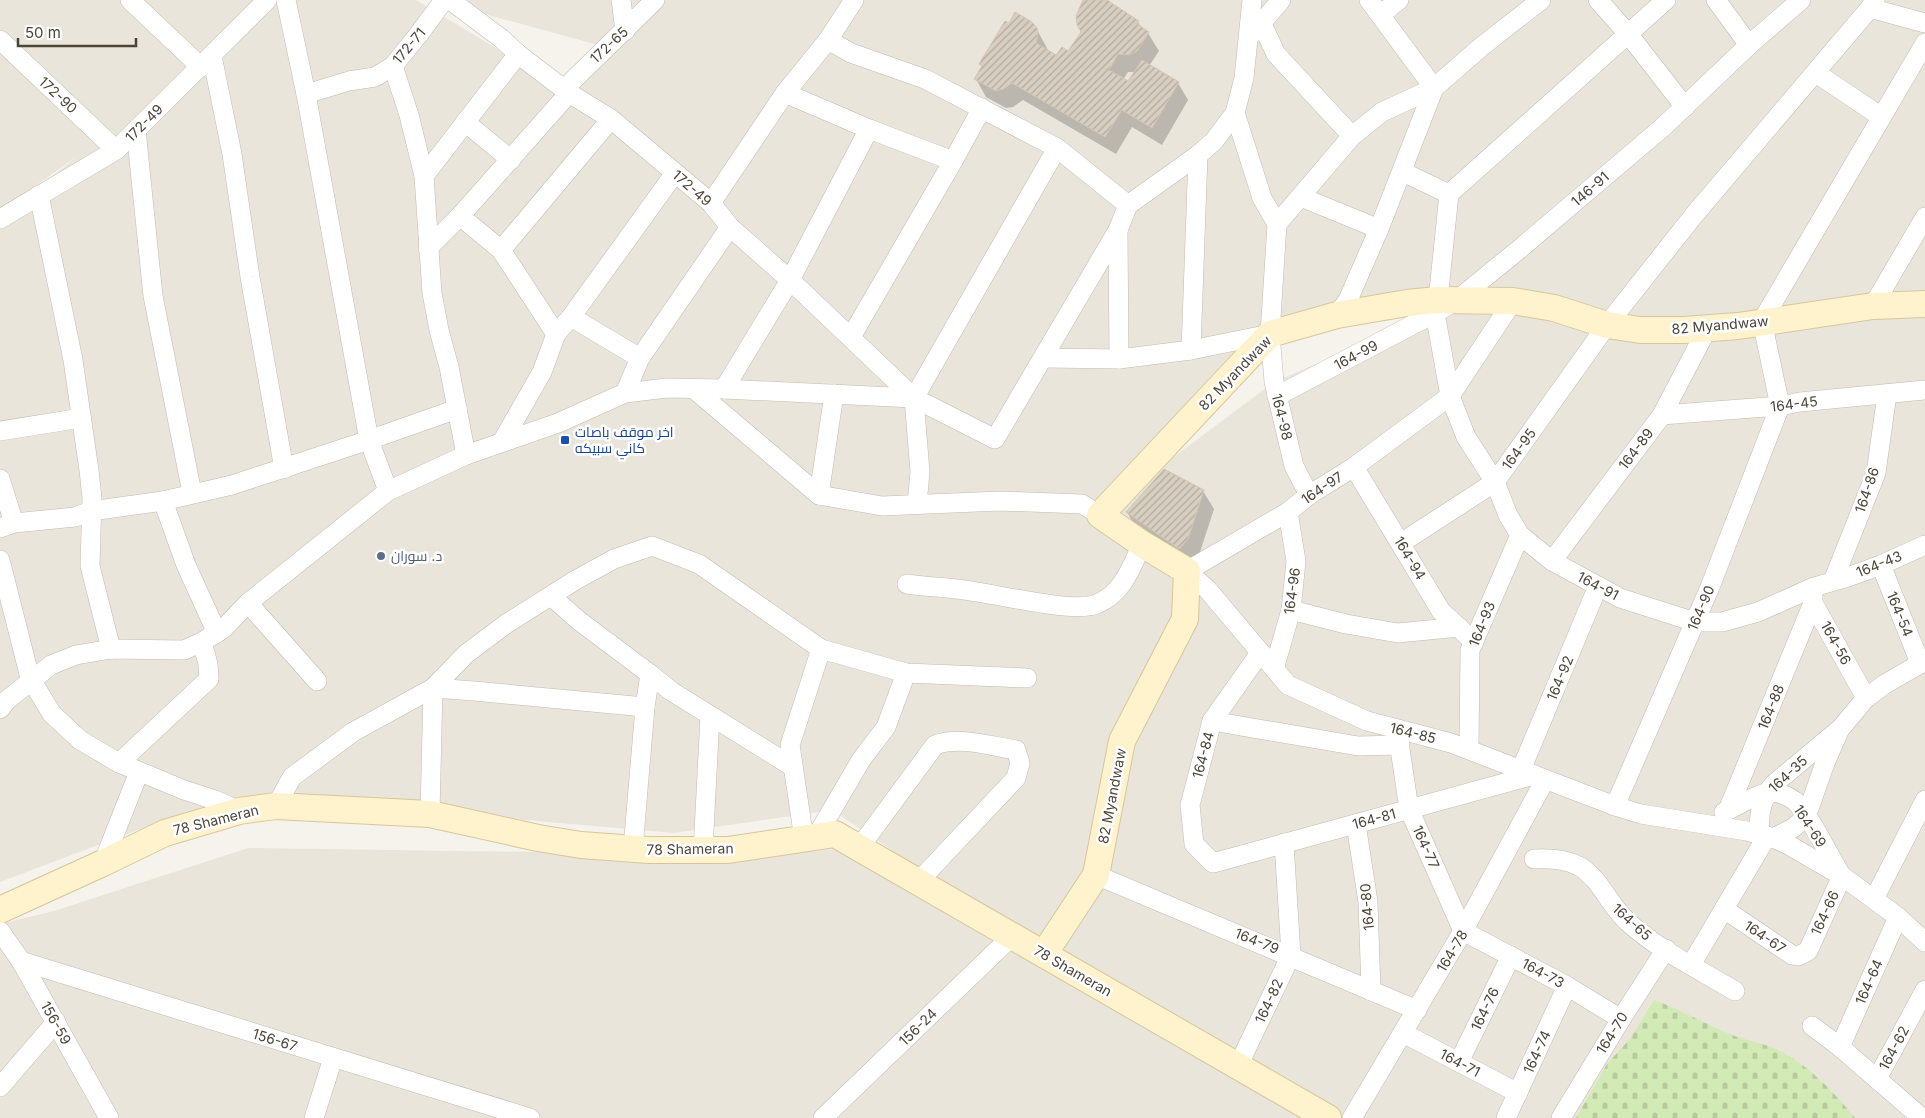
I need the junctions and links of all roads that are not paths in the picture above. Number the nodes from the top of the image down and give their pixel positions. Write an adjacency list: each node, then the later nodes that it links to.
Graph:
1 (130, 0): 28 (street)
2 (267, 0): 28 (street, 172-49)
3 (286, 0): 34 (street)
4 (444, 0): 29 (street, 172-71)
5 (450, 0): 27 (street, 172-49)
6 (621, 0): 21 (street)
7 (655, 0): 21 (street, 172-65)
8 (854, 0): 24 (street)
9 (1252, 0): 20 (street)
10 (1281, 0): 20 (street)
11 (1399, 0): 18 (street)
12 (1540, 0): 31 (street)
13 (1598, 0): 22 (street)
14 (1666, 0): 22 (street)
15 (1716, 0): 26 (street)
16 (1801, 0): 26 (street, 146-91)
17 (1873, 4): 19 (street); 30 (street, 164-95)
18 (1374, 7): 31 (street)
19 (1925, 24)
20 (1256, 30): 37 (street); 43 (street)
21 (625, 31): 32 (street, 172-65)
22 (1629, 35): 35 (street); 52 (street)
23 (0, 40): 45 (street, 172-90)
24 (828, 40): 33 (street); 36 (street)
25 (1925, 43): 38 (street)
26 (1749, 45): 35 (street, 146-91)
27 (518, 54): 32 (street, 172-49); 40 (street)
28 (206, 61): 42 (street, 172-49); 101 (street)
29 (393, 66): 34 (street, 172-71); 51 (street)
30 (1816, 73): 38 (street); 74 (street, 164-95)
31 (1434, 88): 43 (street); 49 (street)
32 (566, 91): 39 (street, 172-49); 47 (street, 172-65)
33 (785, 93): 41 (street); 55 (street)
34 (306, 94): 97 (street)
35 (1685, 107): 68 (street, 146-91)
36 (982, 108): 44 (street); 48 (street)
37 (1235, 113): 46 (street); 60 (street)
38 (1880, 116): 73 (street)
39 (611, 119): 50 (street, 172-49); 65 (street)
40 (465, 122): 47 (street); 51 (street)
41 (869, 129): 48 (street); 66 (street)
42 (136, 130): 45 (street, 172-49); 105 (street)
43 (1352, 136): 54 (street)
44 (1057, 148): 56 (street); 91 (street)
45 (116, 150): 53 (street, 172-49)
46 (1198, 155): 56 (street); 79 (street)
47 (511, 160): 57 (street, 172-65)
48 (953, 161): 78 (street)
49 (1402, 172): 52 (street); 62 (street)
50 (675, 173): 55 (street, 172-49); 72 (street)
51 (424, 176): 64 (street)
52 (1449, 194): 68 (street)
53 (38, 195): 59 (street, 172-49); 95 (street)
54 (1301, 197): 60 (street); 62 (street)
55 (711, 203): 61 (street, 172-49)
56 (1128, 205): 63 (street)
57 (460, 216): 64 (street, 172-65); 65 (street)
58 (1925, 217): 70 (street)
59 (0, 219)
60 (1278, 224): 77 (street, 164-98)
61 (730, 227): 66 (street, 172-49); 80 (street)
62 (1379, 229): 71 (street)
63 (1118, 230): 81 (street); 82 (street)
64 (428, 248): 93 (street)
65 (501, 250): 76 (street)
66 (790, 280): 78 (street, 172-49); 84 (street)
67 (1513, 301): 68 (street, 82 Myandwaw); 74 (street, 82 Myandwaw); 90 (street, 164-97)
68 (1443, 304): 71 (street, 82 Myandwaw); 89 (street, 164-99); 90 (street)
69 (1925, 304): 70 (street, 82 Myandwaw)
70 (1874, 306): 73 (street, 82 Myandwaw)
71 (1337, 315): 77 (street, 82 Myandwaw)
72 (571, 318): 76 (street); 80 (street)
73 (1762, 321): 75 (street, 82 Myandwaw); 92 (street)
74 (1607, 325): 75 (street, 82 Myandwaw); 103 (street, 164-95)
75 (1707, 329): 94 (street, 164-89)
76 (556, 334): 98 (street)
77 (1270, 334): 79 (street); 89 (street, 164-98); 112 (street, 82 Myandwaw)
78 (851, 337): 91 (street, 172-49)
79 (1191, 350): 82 (street)
80 (640, 358): 86 (street)
81 (1044, 358): 82 (street); 91 (street)
82 (1119, 359)
83 (694, 389): 84 (street); 86 (street); 106 (street)
84 (724, 389): 87 (street)
85 (1925, 390): 88 (street, 164-45)
86 (625, 393): 98 (street)
87 (834, 394): 91 (street); 106 (street)
88 (1887, 394): 92 (street, 164-45); 122 (street, 164-86)
89 (1277, 396): 107 (street, 164-98)
90 (1450, 396): 100 (street, 164-97); 103 (street, 164-91)
91 (914, 398): 109 (street)
92 (1780, 406): 94 (street, 164-45); 129 (street, 164-90)
93 (457, 409): 97 (street); 99 (street)
94 (1662, 415): 119 (street, 164-89)
95 (81, 418): 96 (street); 110 (street)
96 (0, 431)
97 (369, 440): 101 (street); 104 (street)
98 (502, 442): 99 (street)
99 (466, 455): 104 (street)
100 (1354, 467): 107 (street, 164-97); 115 (street, 164-94)
101 (284, 469): 105 (street)
102 (0, 479): 113 (street)
103 (1495, 482): 114 (street, 164-91); 115 (street, 164-95)
104 (388, 491): 127 (street)
105 (192, 493): 108 (street)
106 (819, 494): 109 (street)
107 (1309, 495): 111 (street, 164-97)
108 (163, 501): 110 (street); 131 (street)
109 (917, 504): 112 (street)
110 (91, 511): 113 (street); 133 (street)
111 (1288, 512): 121 (street, 164-97); 128 (street, 164-96)
112 (1100, 514): 116 (street)
113 (7, 526)
114 (1520, 534): 119 (street, 164-91); 132 (street, 164-93)
115 (1401, 543): 130 (street, 164-94)
116 (1142, 544): 121 (street); 123 (street)
117 (1925, 545): 120 (street, 164-43)
118 (0, 560): 141 (street)
119 (1552, 561): 124 (street, 164-91)
120 (1881, 565): 122 (street, 164-43); 136 (street, 164-54)
121 (1187, 571): 135 (street, 164-85); 176 (street, 82 Myandwaw)
122 (1833, 581): 125 (street, 164-91)
123 (906, 584)
124 (1598, 586): 129 (street, 164-91); 155 (street, 164-92)
125 (1813, 595): 129 (street, 164-91); 144 (street, 164-56); 161 (street, 164-88)
126 (551, 596): 134 (street); 139 (street); 143 (street)
127 (248, 603): 131 (street); 142 (street)
128 (1291, 610): 130 (street, 164-93); 137 (street, 164-96)
129 (1695, 622): 159 (street, 164-90)
130 (1459, 627): 132 (street, 164-94)
131 (210, 638): 133 (street); 152 (street)
132 (1474, 642): 151 (street, 164-93)
133 (111, 649): 141 (street)
134 (820, 649): 138 (street); 153 (street)
135 (1260, 652): 137 (street, 164-85); 148 (street, 164-84)
136 (1923, 662): 144 (street, 164-35)
137 (1274, 669): 150 (street, 164-85)
138 (906, 673): 140 (street); 168 (street)
139 (650, 674): 146 (street); 147 (street)
140 (1026, 678)
141 (32, 681): 145 (street); 152 (street)
142 (317, 681)
143 (433, 688): 146 (street); 158 (street); 163 (street)
144 (1866, 698): 149 (street, 164-35)
145 (2, 701)
146 (645, 707): 171 (street)
147 (710, 716): 153 (street); 172 (street)
148 (1212, 721): 150 (street); 175 (street, 164-84)
149 (1841, 728): 156 (street, 164-35); 164 (street, 164-35)
150 (1398, 737): 151 (street, 164-85); 160 (street, 164-77)
151 (1468, 749): 155 (street, 164-85)
152 (119, 763): 154 (street)
153 (793, 767): 168 (street)
154 (139, 772): 162 (street); 174 (street)
155 (1534, 775): 159 (street, 164-85); 160 (street, 164-81); 184 (street, 164-78)
156 (1766, 793): 161 (street, 164-85); 164 (street, 164-69); 167 (street, 164-35)
157 (1925, 800): 179 (street)
158 (276, 806): 162 (street, 78 Shameran); 163 (street, 78 Shameran)
159 (1615, 806): 165 (street, 164-85)
160 (1409, 809): 166 (street, 164-81); 184 (street, 164-77)
161 (1728, 810): 165 (street, 164-85)
162 (239, 811): 174 (street, 78 Shameran)
163 (430, 814): 171 (street, 78 Shameran)
164 (1806, 817): 167 (street); 177 (street, 164-69)
165 (1685, 821): 167 (street, 164-85)
166 (1356, 824): 169 (street, 164-81); 195 (street, 164-80)
167 (1767, 836): 177 (street, 164-69); 180 (street)
168 (810, 838): 170 (street, 78 Shameran); 172 (street, 78 Shameran)
169 (1284, 843): 175 (street, 164-81); 190 (street, 164-82)
170 (859, 848): 178 (street, 78 Shameran); 178 (street)
171 (633, 849): 172 (street, 78 Shameran)
172 (703, 850)
173 (1534, 859): 187 (street, 164-65)
174 (103, 863): 181 (street, 78 Shameran)
175 (1213, 863)
176 (1096, 875): 189 (street, 82 Myandwaw); 190 (street, 164-79)
177 (1842, 876): 179 (street, 164-69); 188 (street, 164-66)
178 (918, 882): 185 (street, 78 Shameran)
179 (1874, 899): 182 (street, 164-69)
180 (1724, 909): 188 (street, 164-67); 193 (street)
181 (0, 910)
182 (1898, 917): 186 (street, 164-69); 203 (street, 164-64)
183 (0, 931): 192 (street, 156-59)
184 (1464, 931): 191 (street, 164-73); 198 (street, 164-78)
185 (1012, 936): 189 (street, 78 Shameran); 213 (street, 156-24)
186 (1925, 942)
187 (1666, 949): 193 (street, 164-65); 199 (street, 164-70)
188 (1808, 951)
189 (1044, 954): 206 (street, 78 Shameran)
190 (1291, 955): 195 (street, 164-79); 206 (street, 164-82)
191 (1511, 956): 194 (street, 164-73); 205 (street, 164-76)
192 (21, 961): 200 (street, 156-59); 204 (street, 156-67)
193 (1691, 964): 197 (street, 164-65)
194 (1567, 986): 199 (street, 164-73); 209 (street, 164-74)
195 (1371, 990): 198 (street, 164-79)
196 (1925, 990): 207 (street, 164-62)
197 (1735, 991)
198 (1417, 1010): 202 (street, 164-78)
199 (1621, 1019): 217 (street, 164-70)
200 (56, 1022): 208 (street); 210 (street, 156-59)
201 (1812, 1026): 203 (street)
202 (1403, 1033): 205 (street, 164-71); 215 (street, 164-78)
203 (1840, 1047): 207 (street)
204 (334, 1058): 211 (street); 212 (street, 156-67)
205 (1459, 1062): 209 (street, 164-71)
206 (1238, 1066): 214 (street, 78 Shameran)
207 (1877, 1079): 218 (street)
208 (0, 1087)
209 (1518, 1093): 216 (street, 164-74)
210 (111, 1117)
211 (314, 1118)
212 (530, 1118)
213 (823, 1118)
214 (1328, 1118)
215 (1352, 1118)
216 (1506, 1118)
217 (1561, 1118)
218 (1922, 1118)

